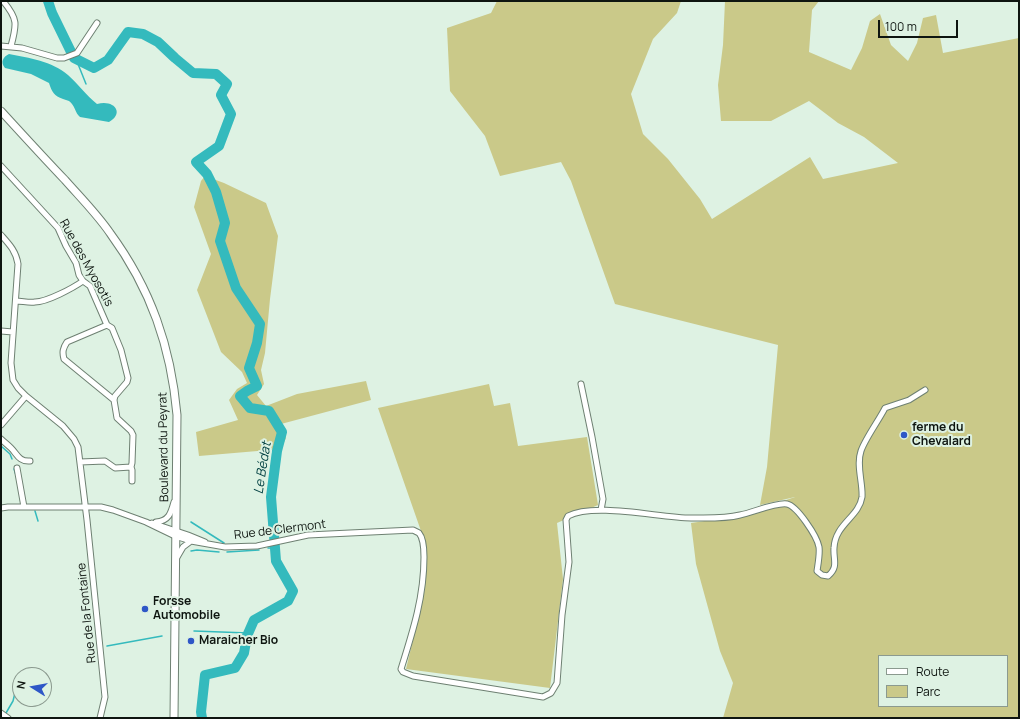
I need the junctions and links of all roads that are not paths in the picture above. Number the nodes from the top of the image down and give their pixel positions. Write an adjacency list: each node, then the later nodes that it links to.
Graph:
1 (3, 1): 4 (street)
2 (97, 23): 4 (street)
3 (1, 46): 4 (street)
4 (11, 46)
5 (1, 111): 24 (main road, Boulevard du Peyrat)
6 (1, 166): 8 (street, Rue des Myosotis)
7 (1, 235): 9 (street, Rue de la Fontaine)
8 (83, 281): 9 (street); 10 (street, Rue des Myosotis)
9 (16, 301): 12 (street, Rue de la Fontaine)
10 (107, 325): 16 (street, Rue des Myosotis); 16 (street)
11 (1, 331): 12 (street)
12 (14, 332): 15 (street, Rue de la Fontaine)
13 (581, 384): 28 (street)
14 (925, 390): 28 (street)
15 (26, 396): 17 (street); 20 (street, Rue de la Fontaine)
16 (114, 400): 21 (street)
17 (1, 425)
18 (1, 439): 19 (street)
19 (30, 461)
20 (80, 462): 21 (street); 26 (street, Rue de la Fontaine)
21 (131, 467): 23 (street)
22 (17, 468): 25 (street)
23 (132, 481)
24 (176, 496): 30 (street); 31 (main road, Boulevard du Peyrat)
25 (24, 507): 26 (street); 27 (street)
26 (85, 507): 29 (street); 37 (street, Rue de la Fontaine)
27 (1, 508)
28 (601, 510): 33 (street, Rue de Clermont)
29 (146, 522): 30 (street); 31 (street)
30 (153, 523): 31 (street)
31 (175, 533): 32 (street, Rue de Clermont); 33 (street); 34 (main road, Boulevard du Peyrat)
32 (191, 541): 33 (street, Rue de Clermont); 34 (street)
33 (213, 545)
34 (176, 560): 38 (main road, Boulevard du Peyrat)
35 (1, 713): 36 (street)
36 (8, 718)
37 (100, 718)
38 (174, 718)

